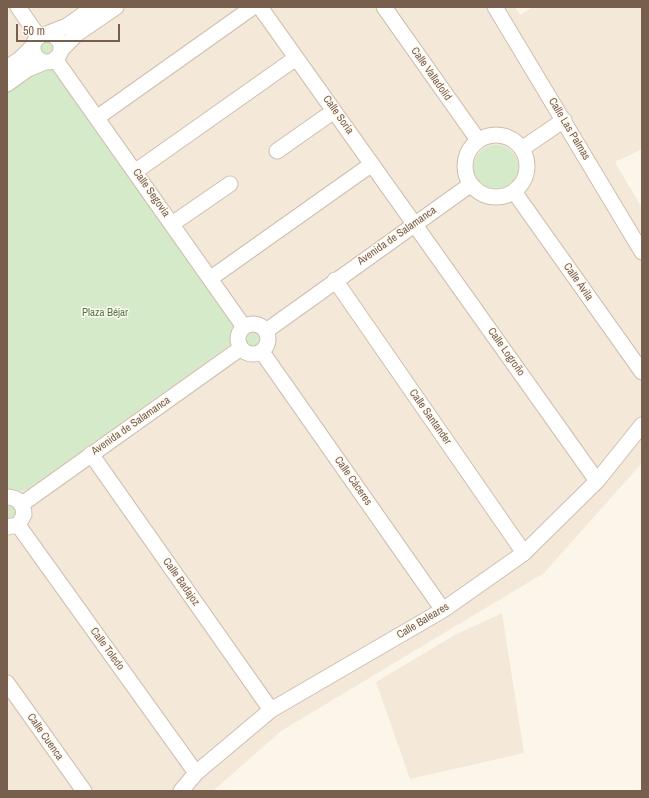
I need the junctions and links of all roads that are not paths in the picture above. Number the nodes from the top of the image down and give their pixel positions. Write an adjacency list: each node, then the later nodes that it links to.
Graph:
1 (18, 7): 8 (street)
2 (94, 7): 8 (street)
3 (116, 7): 9 (street)
4 (253, 7): 14 (street)
5 (260, 7): 10 (street, Calle Soria)
6 (384, 7): 16 (street, Calle Valladolid)
7 (496, 7): 15 (street, Calle Las Palmas)
8 (40, 38): 9 (street); 9 (street); 11 (street)
9 (54, 57): 12 (street); 14 (street, Calle Segovia)
10 (296, 58): 13 (street, Calle Soria); 20 (street)
11 (7, 68)
12 (7, 84)
13 (334, 111): 18 (street); 19 (street, Calle Soria)
14 (98, 117): 20 (street, Calle Segovia)
15 (564, 120): 17 (street); 26 (street, Calle Las Palmas)
16 (478, 140): 17 (street); 22 (street)
17 (523, 148): 23 (street)
18 (277, 151)
19 (372, 164): 25 (street, Calle Soria); 27 (street)
20 (136, 171): 24 (street, Calle Segovia)
21 (230, 184): 24 (street)
22 (470, 185): 23 (street); 25 (street, Avenida de Salamanca)
23 (515, 192): 33 (street, Calle Ávila)
24 (172, 224): 27 (street, Calle Segovia)
25 (415, 224): 28 (street, Avenida de Salamanca); 36 (street, Calle Logroño)
26 (642, 252)
27 (210, 278): 29 (street, Calle Segovia)
28 (335, 280): 30 (street, Avenida de Salamanca); 40 (street, Calle Santander)
29 (244, 327): 30 (street); 31 (street)
30 (266, 330): 32 (street)
31 (240, 348): 32 (street); 35 (street, Avenida de Salamanca)
32 (262, 352): 41 (street, Calle Cáceres)
33 (642, 372)
34 (642, 425): 36 (street, Calle Baleares)
35 (91, 454): 38 (street, Avenida de Salamanca); 43 (street, Calle Badajoz)
36 (597, 481): 40 (street, Calle Baleares)
37 (7, 497): 38 (street)
38 (22, 504): 39 (street)
39 (12, 526): 44 (street, Calle Toledo)
40 (524, 553): 41 (street, Calle Baleares)
41 (444, 610): 43 (street, Calle Baleares)
42 (7, 683): 45 (street, Calle Cuenca)
43 (271, 710): 44 (street, Calle Baleares)
44 (196, 773): 46 (street, Calle Baleares)
45 (84, 791)
46 (181, 791)

